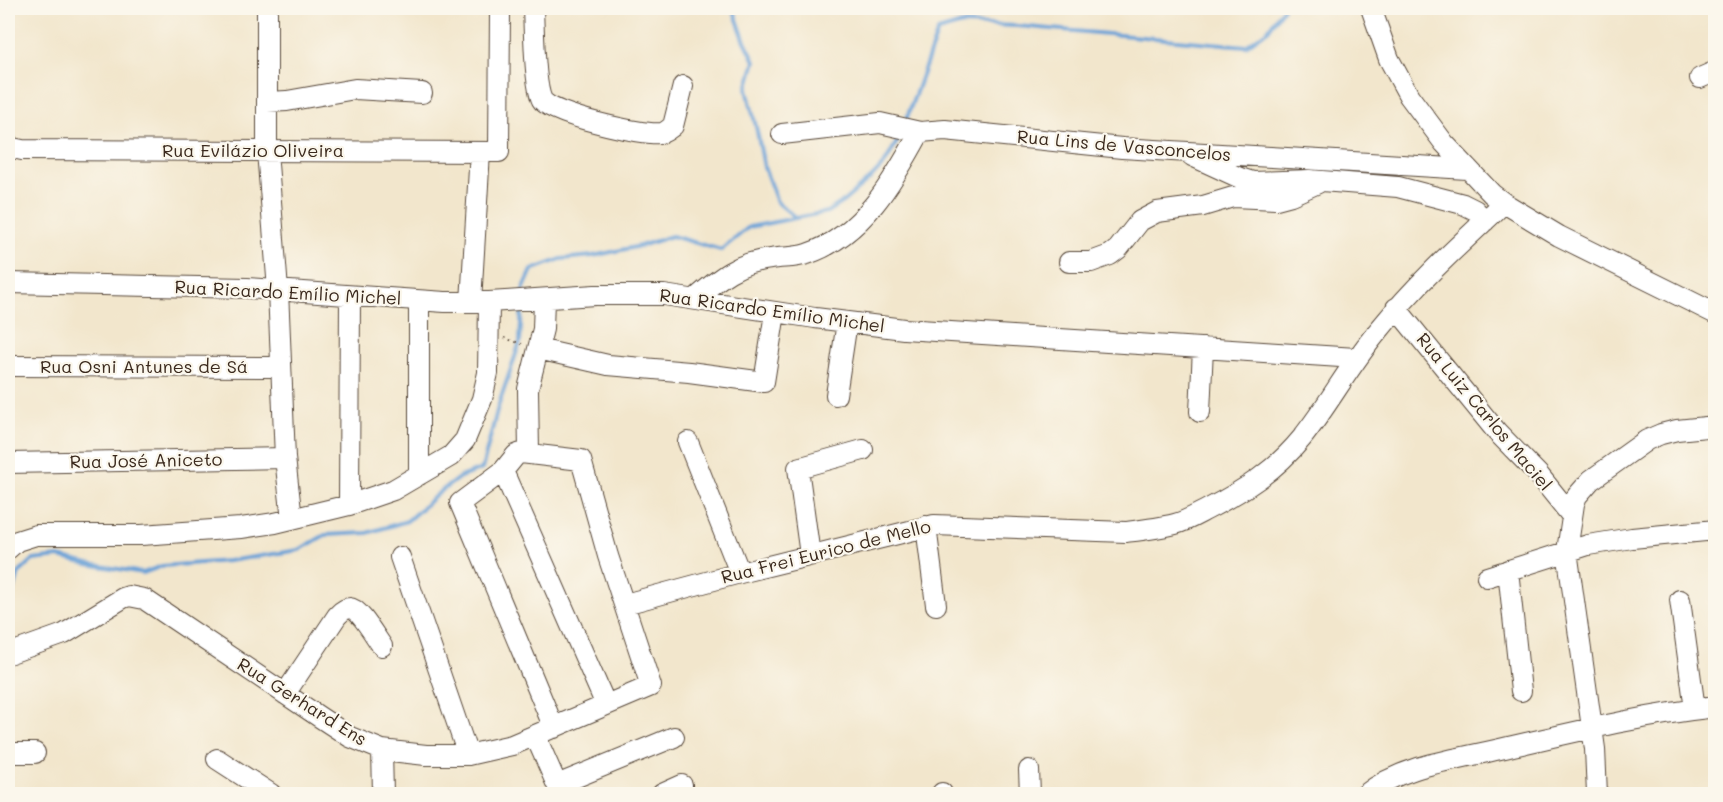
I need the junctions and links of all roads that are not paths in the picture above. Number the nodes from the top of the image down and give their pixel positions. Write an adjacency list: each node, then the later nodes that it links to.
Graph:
1 (267, 8): 7 (street)
2 (500, 8): 13 (street)
3 (533, 8): 5 (street)
4 (1371, 8): 14 (street)
5 (683, 86)
6 (422, 93): 7 (street)
7 (267, 102): 11 (street)
8 (920, 132): 9 (street, Rua Lins de Vasconcelos); 12 (street, Rua Lins de Vasconcelos); 22 (street)
9 (782, 134)
10 (8, 147): 11 (street, Rua Evilázio Oliveira)
11 (267, 151): 13 (street, Rua Evilázio Oliveira); 20 (street)
12 (1182, 151): 14 (street, Rua Lins de Vasconcelos); 15 (street)
13 (490, 152): 25 (street)
14 (1467, 170): 16 (street)
15 (1321, 182): 17 (street); 18 (street)
16 (1504, 203): 17 (street, Rua Frei Eurico de Mello); 28 (street)
17 (1485, 221): 26 (street, Rua Frei Eurico de Mello)
18 (1069, 262)
19 (8, 283): 20 (street, Rua Ricardo Emílio Michel)
20 (278, 290): 21 (street, Rua Ricardo Emílio Michel); 34 (street)
21 (350, 296): 24 (street, Rua Ricardo Emílio Michel); 45 (street)
22 (695, 299): 23 (street, Rua Ricardo Emílio Michel); 27 (street, Rua Ricardo Emílio Michel)
23 (530, 300): 25 (street, Rua Ricardo Emílio Michel); 31 (street)
24 (419, 301): 25 (street, Rua Ricardo Emílio Michel); 44 (street)
25 (480, 302): 44 (street)
26 (1396, 308): 32 (street, Rua Frei Eurico de Mello); 46 (street, Rua Luiz Carlos Maciel)
27 (775, 313): 29 (street, Rua Ricardo Emílio Michel); 31 (street)
28 (1716, 314)
29 (848, 322): 30 (street, Rua Ricardo Emílio Michel); 35 (street)
30 (1203, 348): 32 (street, Rua Ricardo Emílio Michel); 36 (street)
31 (538, 349): 40 (street)
32 (1356, 358): 48 (street, Rua Frei Eurico de Mello)
33 (8, 366): 34 (street, Rua Osni Antunes de Sá)
34 (281, 368): 41 (street)
35 (836, 395)
36 (1200, 412)
37 (1716, 426): 46 (street)
38 (688, 442): 55 (street)
39 (863, 450): 52 (street)
40 (529, 453): 43 (street); 58 (street)
41 (285, 458): 42 (street, Rua José Aniceto); 47 (street)
42 (8, 464)
43 (503, 471): 64 (street); 67 (street)
44 (419, 475): 45 (street)
45 (349, 505): 47 (street)
46 (1571, 515): 51 (street)
47 (292, 519): 50 (street)
48 (926, 526): 52 (street, Rua Frei Eurico de Mello); 59 (street)
49 (1716, 530): 51 (street)
50 (8, 549)
51 (1567, 551): 54 (street); 68 (street)
52 (810, 555): 55 (street, Rua Frei Eurico de Mello)
53 (400, 557): 74 (street)
54 (1508, 570): 56 (street); 62 (street)
55 (740, 573): 58 (street, Rua Frei Eurico de Mello)
56 (1487, 577)
57 (1680, 600): 66 (street)
58 (625, 604): 64 (street, Rua Gerhard Ens)
59 (936, 605)
60 (382, 646): 63 (street)
61 (8, 654): 63 (street, Rua Gerhard Ens)
62 (1521, 691)
63 (285, 694): 71 (street, Rua Gerhard Ens)
64 (606, 705): 67 (street, Rua Gerhard Ens)
65 (1716, 707): 66 (street)
66 (1695, 709): 68 (street)
67 (554, 728): 69 (street, Rua Gerhard Ens)
68 (1593, 728): 83 (street); 84 (street)
69 (536, 735): 74 (street, Rua Gerhard Ens); 78 (street)
70 (674, 736): 78 (street)
71 (382, 750): 74 (street, Rua Gerhard Ens); 80 (street)
72 (8, 753): 73 (street)
73 (35, 753)
74 (468, 755)
75 (217, 759): 79 (street)
76 (1029, 770): 82 (street)
77 (682, 785): 81 (street)
78 (560, 790)
79 (272, 795)
80 (383, 795)
81 (662, 795)
82 (1030, 795)
83 (1366, 795)
84 (1597, 795)

